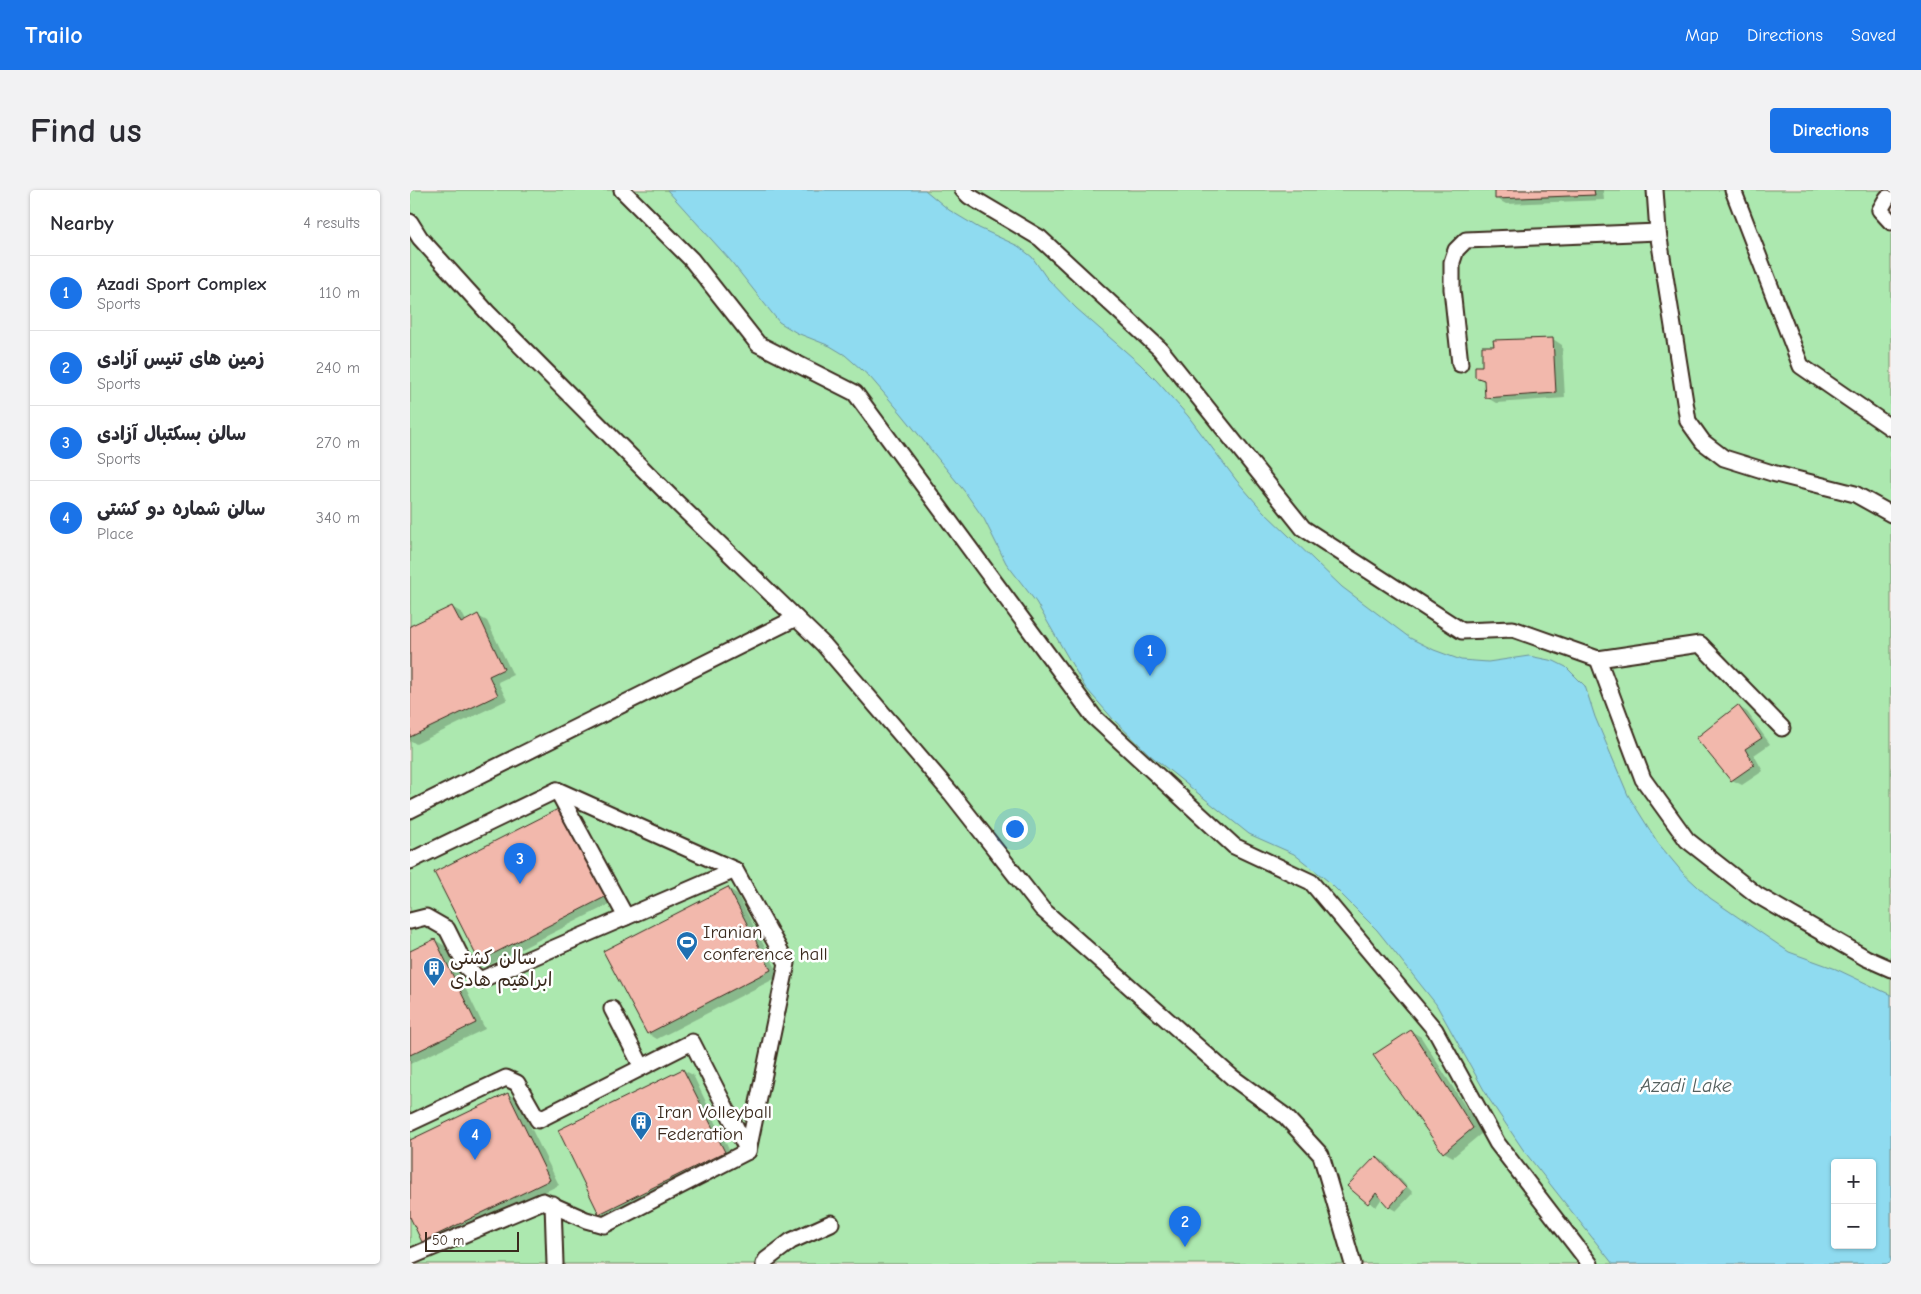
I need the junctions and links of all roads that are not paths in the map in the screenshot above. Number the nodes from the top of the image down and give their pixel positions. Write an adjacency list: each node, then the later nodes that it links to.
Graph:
1 (622, 190): 32 (lane)
2 (963, 190): 13 (lane)
3 (1655, 190): 8 (lane)
4 (1733, 190): 10 (lane)
5 (1887, 198): 7 (lane)
6 (410, 222): 12 (lane)
7 (1891, 222)
8 (1658, 232): 9 (lane); 11 (lane)
9 (1460, 364)
10 (1891, 428)
11 (1891, 514)
12 (796, 618): 16 (lane); 31 (lane)
13 (1598, 659): 14 (lane); 21 (lane)
14 (1782, 728)
15 (557, 790): 17 (lane); 18 (lane); 19 (lane)
16 (410, 810)
17 (410, 861)
18 (735, 870): 19 (lane); 25 (lane)
19 (626, 917): 20 (lane)
20 (410, 921)
21 (1891, 969)
22 (612, 1009): 23 (lane)
23 (642, 1067): 24 (lane); 25 (lane)
24 (410, 1123)
25 (748, 1151): 26 (lane)
26 (553, 1204): 28 (lane); 29 (lane)
27 (831, 1223): 30 (lane)
28 (410, 1257)
29 (555, 1264)
30 (764, 1264)
31 (1353, 1264)
32 (1590, 1264)

